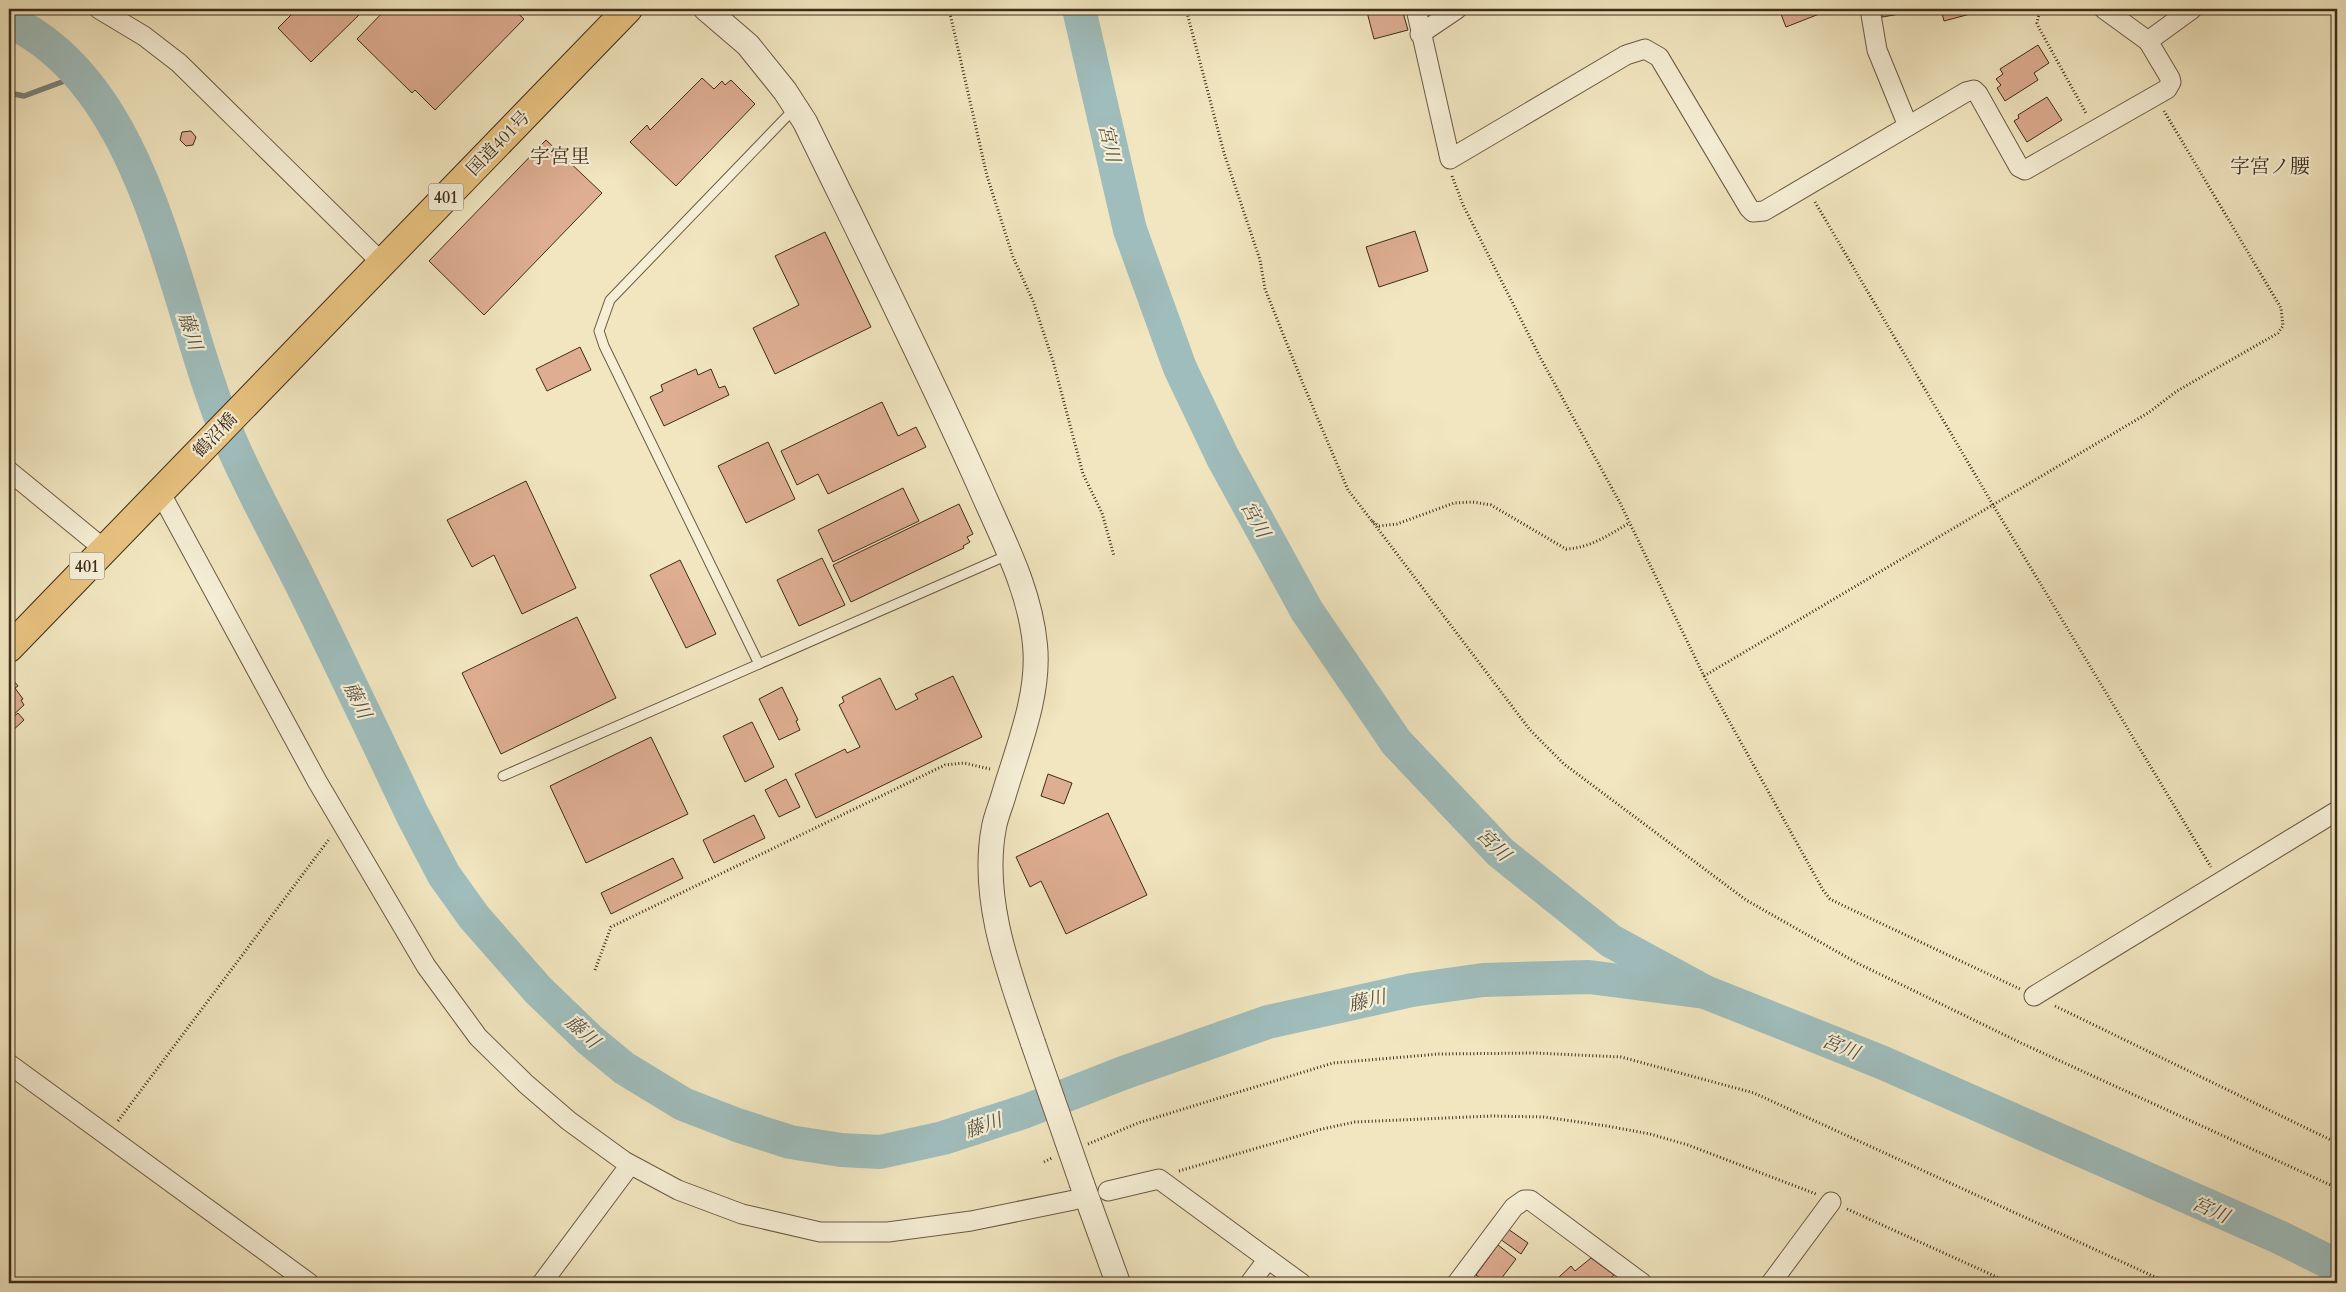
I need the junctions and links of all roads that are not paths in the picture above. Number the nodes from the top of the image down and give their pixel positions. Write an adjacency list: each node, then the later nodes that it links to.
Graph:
1 (99, 9): 13 (street)
2 (628, 9): 13 (highway, 国道401号 / 401)
3 (706, 9): 11 (street)
4 (1416, 9): 9 (street)
5 (1457, 9): 9 (street)
6 (1870, 9): 12 (street)
7 (2104, 9): 10 (street)
8 (2192, 9): 10 (street)
9 (1420, 34): 12 (street)
10 (2148, 41): 12 (street)
11 (795, 107): 18 (street); 20 (lane)
12 (1908, 126)
13 (382, 263): 14 (highway, 国道401号 / 401)
14 (264, 385): 16 (highway, 鶴沼橋 / 401)
15 (9, 471): 17 (street)
16 (164, 489): 17 (highway, 401); 25 (street)
17 (104, 549): 19 (highway, 401)
18 (1009, 555): 20 (lane); 27 (street, bridge)
19 (9, 648)
20 (759, 664): 21 (lane)
21 (504, 776)
22 (2337, 811): 23 (street)
23 (2034, 996)
24 (9, 1064): 30 (street)
25 (630, 1164): 27 (street); 31 (street)
26 (1108, 1191): 29 (street)
27 (1078, 1192): 32 (street)
28 (1831, 1202): 37 (street)
29 (1268, 1259): 33 (street); 34 (street)
30 (309, 1283)
31 (542, 1283)
32 (1118, 1283)
33 (1250, 1283)
34 (1301, 1283)
35 (1457, 1283): 36 (street)
36 (1642, 1283)
37 (1771, 1283)

